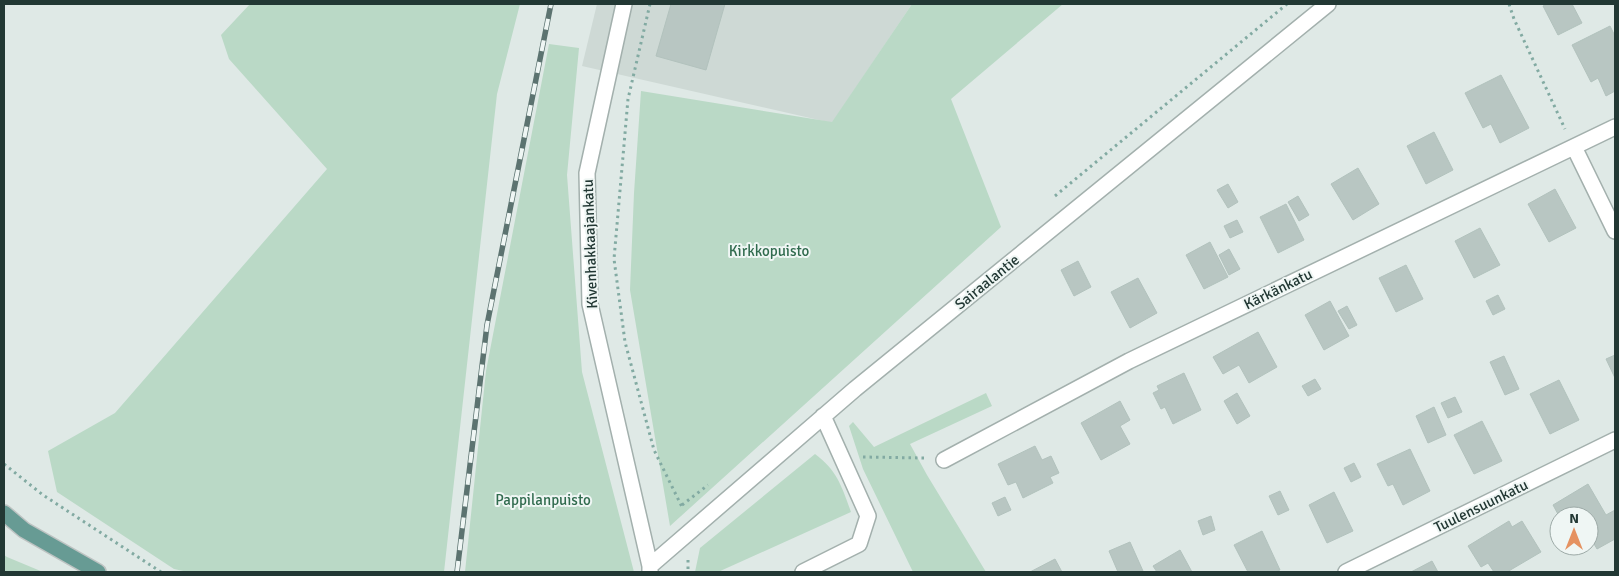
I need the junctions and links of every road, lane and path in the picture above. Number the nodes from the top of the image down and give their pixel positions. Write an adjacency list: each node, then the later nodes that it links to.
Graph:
1 (624, 4): 15 (street, Kivenhakkaajankatu)
2 (650, 4): 13 (path)
3 (1328, 4): 8 (street, Sairaalantie)
4 (1509, 4): 6 (path)
5 (1615, 127): 6 (street, Kärkänkatu)
6 (1574, 147): 7 (street); 11 (street, Kärkänkatu)
7 (1615, 231)
8 (823, 416): 10 (street); 15 (street, Sairaalantie)
9 (1615, 440): 19 (street, Tuulensuunkatu)
10 (840, 451): 11 (path); 18 (street)
11 (944, 460)
12 (4, 464): 17 (path)
13 (682, 505)
14 (4, 513): 16 (main road)
15 (650, 569)
16 (98, 572)
17 (161, 572)
18 (804, 572)
19 (1346, 572)

